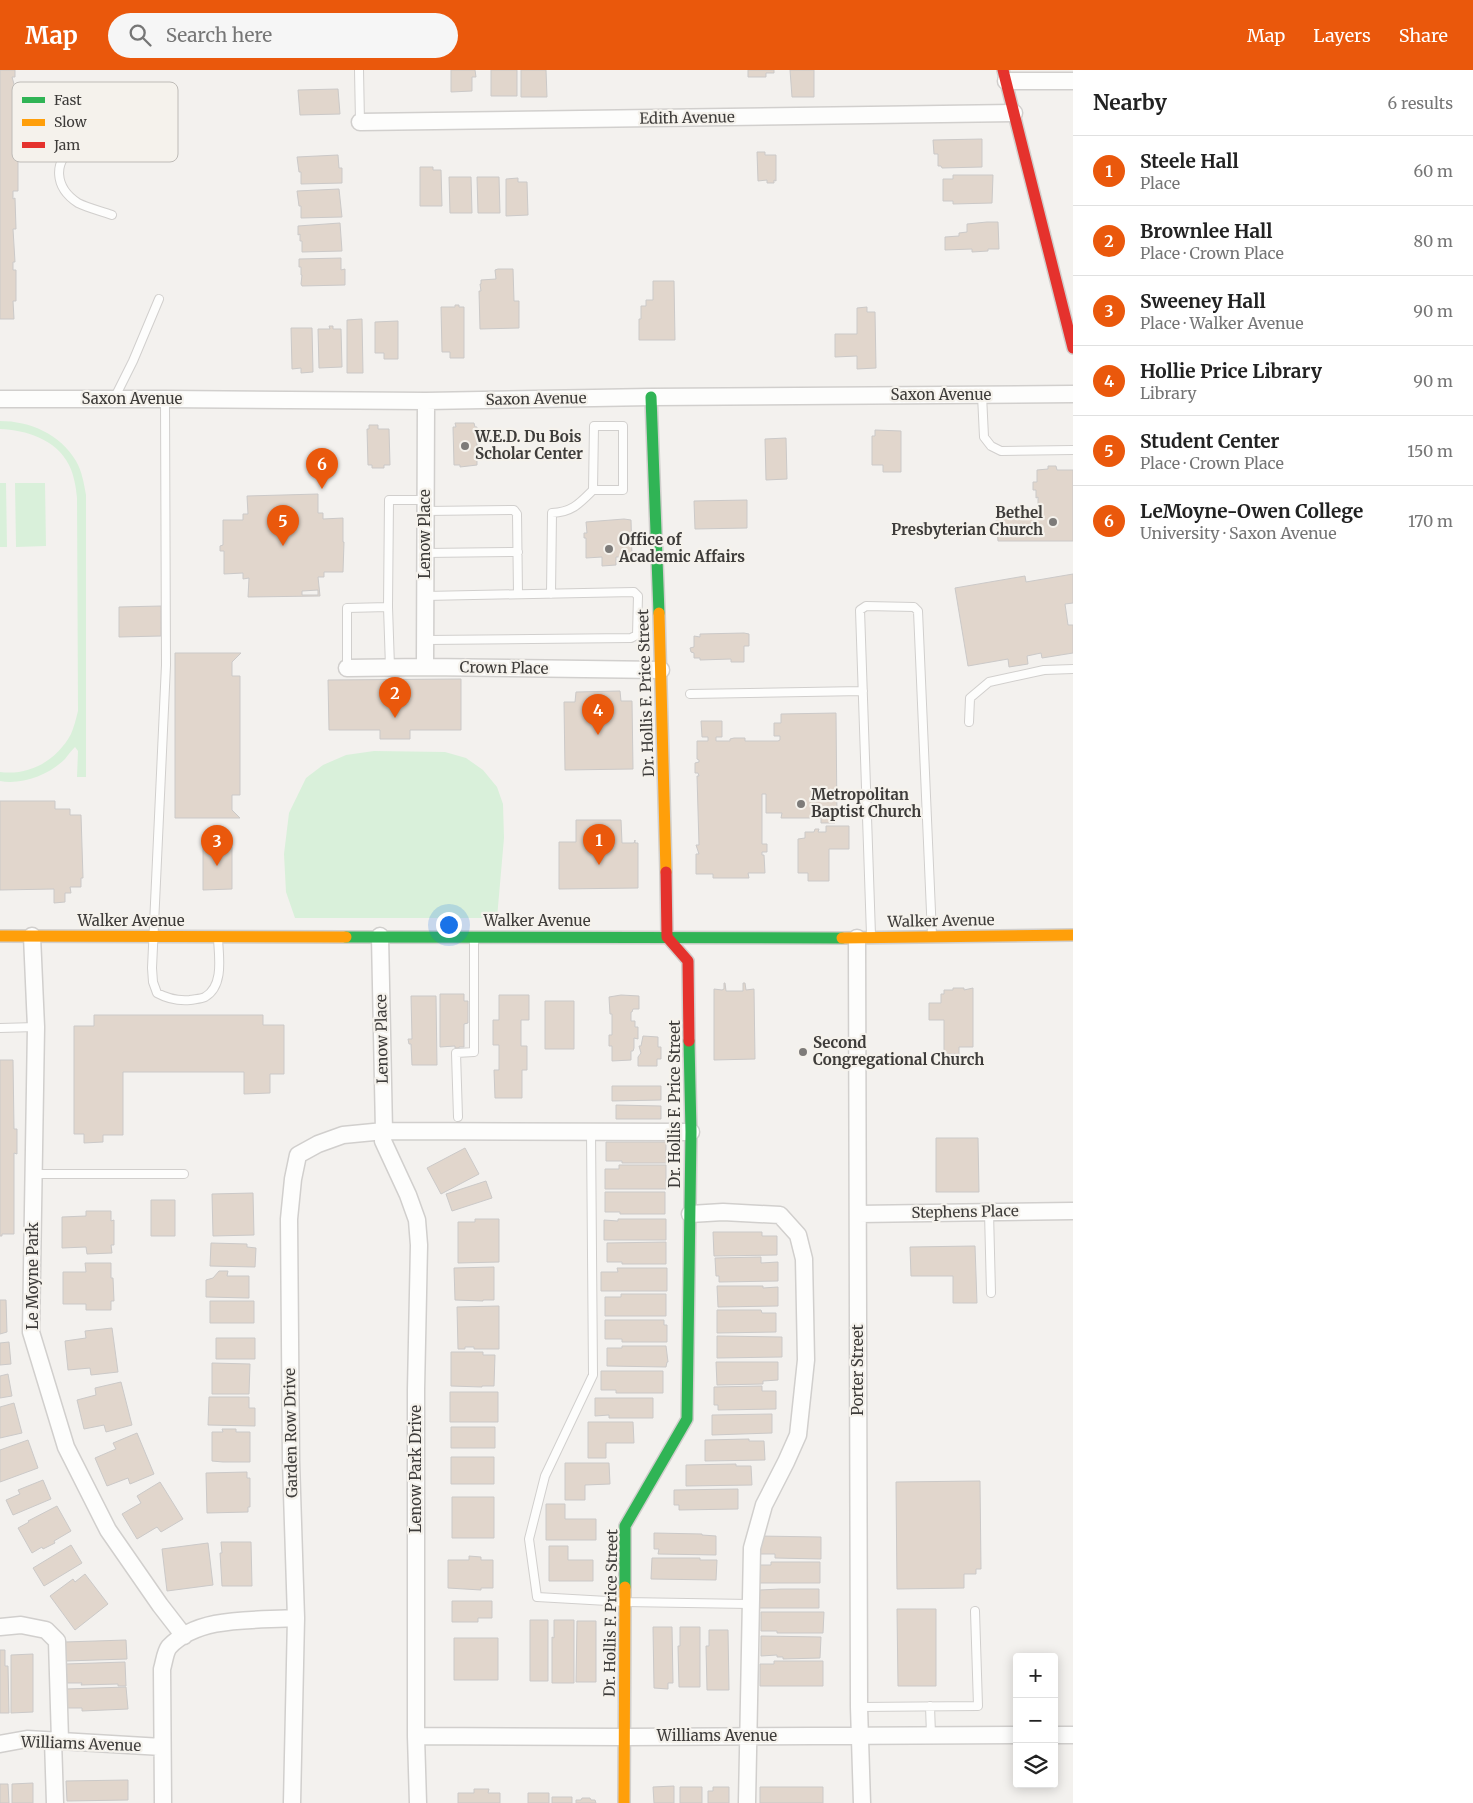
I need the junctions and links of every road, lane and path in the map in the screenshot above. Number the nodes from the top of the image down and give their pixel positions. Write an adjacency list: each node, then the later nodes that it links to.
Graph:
1 (358, 70): 5 (lane)
2 (1005, 76): 3 (street); 4 (street)
3 (1073, 82)
4 (1014, 113): 5 (street, Edith Avenue); 9 (street)
5 (360, 122)
6 (61, 162): 7 (lane)
7 (112, 215)
8 (159, 299): 15 (lane)
9 (1072, 339)
10 (1073, 394): 11 (street, Saxon Avenue)
11 (982, 395): 12 (street, Saxon Avenue); 17 (lane)
12 (651, 397): 16 (street, Saxon Avenue); 31 (street, Dr. Hollis F. Price Street)
13 (165, 398): 15 (street, Saxon Avenue); 16 (street, Saxon Avenue); 35 (lane)
14 (0, 399): 15 (street, Saxon Avenue)
15 (114, 399)
16 (426, 402): 19 (street, Lenow Place)
17 (1073, 450)
18 (593, 490): 18 (lane); 23 (lane)
19 (425, 505): 20 (lane); 21 (street, Lenow Place); 25 (lane)
20 (518, 552): 21 (lane); 22 (lane)
21 (425, 553): 24 (street, Lenow Place)
22 (518, 594): 23 (lane); 24 (lane)
23 (551, 594): 26 (lane)
24 (425, 596): 26 (street, Lenow Place)
25 (388, 608): 27 (lane); 29 (lane)
26 (426, 640): 28 (street, Lenow Place)
27 (390, 667): 28 (street, Crown Place); 29 (street, Crown Place)
28 (425, 667): 31 (street, Crown Place)
29 (347, 668)
30 (1073, 669): 34 (lane)
31 (661, 670): 43 (street, Dr. Hollis F. Price Street)
32 (863, 692): 33 (lane); 42 (lane); 44 (lane)
33 (690, 694)
34 (969, 722)
35 (153, 935): 38 (street, Walker Avenue); 39 (street, Walker Avenue); 39 (lane)
36 (1073, 935): 42 (street, Walker Avenue)
37 (0, 936): 38 (street, Walker Avenue)
38 (32, 936): 45 (street, Le Moyne Park)
39 (218, 936): 40 (street, Walker Avenue)
40 (380, 936): 41 (street, Walker Avenue); 50 (street, Lenow Place)
41 (474, 936): 43 (street, Walker Avenue); 47 (lane)
42 (932, 936): 44 (street, Walker Avenue)
43 (668, 937): 44 (street, Walker Avenue); 49 (street, Dr. Hollis F. Price Street)
44 (864, 937): 56 (street, Porter Street)
45 (36, 1026): 46 (lane); 51 (street, Le Moyne Park)
46 (0, 1028)
47 (458, 1117)
48 (591, 1131): 49 (street); 50 (street); 58 (lane)
49 (690, 1132): 55 (street, Dr. Hollis F. Price Street)
50 (384, 1136): 61 (street, Garden Row Drive); 71 (street, Lenow Park Drive)
51 (34, 1174): 52 (lane); 63 (street, Le Moyne Park)
52 (184, 1174)
53 (1073, 1211): 54 (street, Stephens Place)
54 (989, 1212): 56 (street, Stephens Place); 57 (lane)
55 (690, 1214): 58 (street, Dr. Hollis F. Price Street); 59 (street)
56 (858, 1214): 65 (street, Porter Street)
57 (991, 1293)
58 (625, 1602): 59 (lane); 73 (street, Dr. Hollis F. Price Street)
59 (750, 1604): 72 (street)
60 (975, 1611): 64 (lane)
61 (296, 1618): 63 (street); 79 (street, Garden Row Drive)
62 (0, 1627): 74 (street)
63 (184, 1636): 76 (street)
64 (930, 1706): 65 (lane); 67 (lane)
65 (859, 1707): 66 (street, Porter Street)
66 (860, 1735): 67 (street, Williams Avenue); 72 (street, Williams Avenue); 83 (street, Porter Street)
67 (931, 1735): 68 (street, Williams Avenue)
68 (1013, 1735)
69 (1058, 1735): 70 (street)
70 (1073, 1735)
71 (416, 1736): 73 (street, Williams Avenue); 80 (street, Lenow Park Drive)
72 (747, 1736): 73 (street, Williams Avenue); 82 (street)
73 (624, 1737): 81 (street, Dr. Hollis F. Price Street)
74 (56, 1740): 75 (street, Williams Avenue); 76 (street, Williams Avenue); 77 (street)
75 (0, 1744)
76 (162, 1747): 78 (street)
77 (55, 1803)
78 (163, 1803)
79 (292, 1803)
80 (418, 1803)
81 (624, 1803)
82 (747, 1803)
83 (862, 1803)

